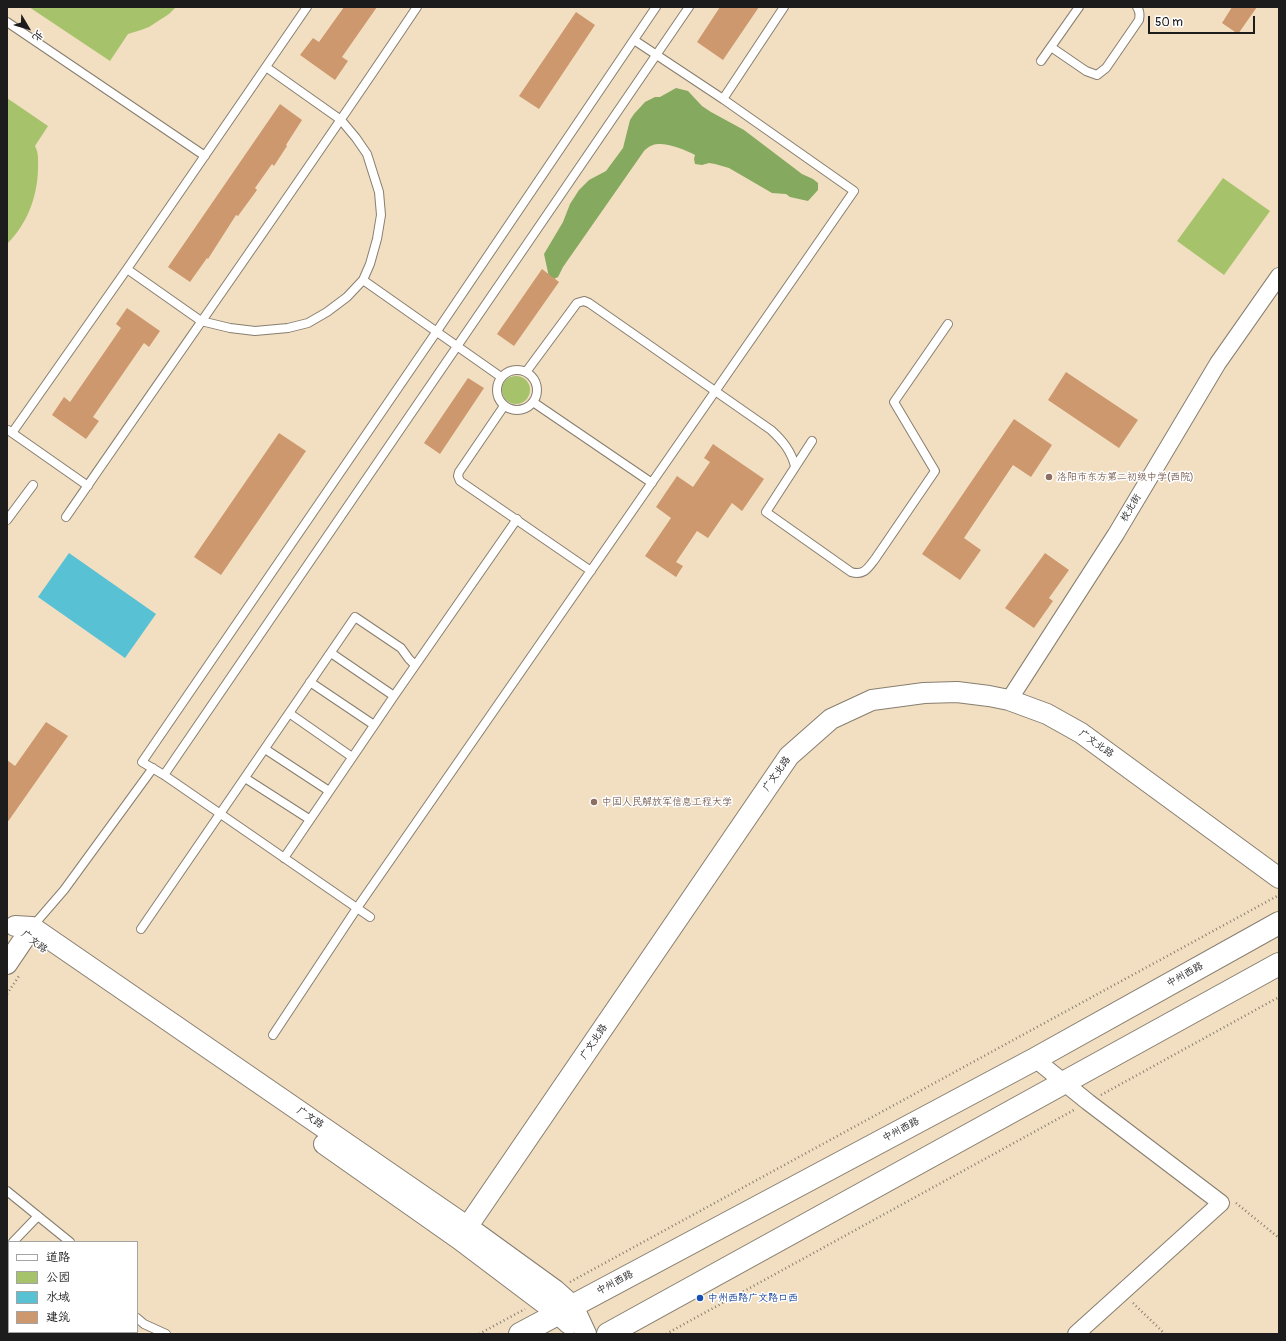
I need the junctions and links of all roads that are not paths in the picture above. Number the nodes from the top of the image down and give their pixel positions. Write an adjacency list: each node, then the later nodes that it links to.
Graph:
1 (307, 7): 13 (lane)
2 (417, 7): 15 (lane)
3 (656, 7): 9 (lane)
4 (689, 7): 11 (lane)
5 (784, 7): 14 (lane)
6 (1078, 7): 10 (lane)
7 (1137, 7): 10 (lane)
8 (7, 22): 16 (lane)
9 (634, 40): 11 (lane); 22 (lane)
10 (1051, 47): 12 (lane)
11 (656, 55): 14 (lane); 23 (lane)
12 (1041, 61)
13 (266, 67): 15 (lane); 16 (lane)
14 (723, 99): 26 (lane)
15 (341, 120): 19 (lane); 20 (lane)
16 (205, 156): 17 (lane)
17 (127, 269): 20 (lane); 29 (lane)
18 (1279, 276): 43 (street, 校北街)
19 (363, 280): 20 (lane); 22 (lane)
20 (202, 321): 34 (lane)
21 (948, 324): 31 (lane)
22 (437, 331): 23 (lane); 48 (lane)
23 (458, 346): 25 (lane); 49 (lane)
24 (526, 372): 25 (lane); 26 (lane); 27 (lane)
25 (501, 377): 28 (lane)
26 (716, 392): 31 (lane); 32 (lane)
27 (533, 402): 28 (lane); 32 (lane)
28 (504, 406): 36 (lane)
29 (9, 432): 34 (lane)
30 (812, 441): 31 (lane)
31 (795, 466)
32 (652, 483): 38 (lane)
33 (32, 485): 37 (lane)
34 (88, 486): 35 (lane)
35 (66, 517)
36 (517, 519): 38 (lane); 40 (lane)
37 (7, 520)
38 (591, 571): 56 (lane)
39 (331, 652): 40 (lane); 41 (lane); 42 (lane)
40 (415, 665): 42 (lane)
41 (310, 682): 44 (lane); 45 (lane)
42 (394, 696): 45 (lane)
43 (1009, 700): 55 (street, 广文北路); 68 (street, 广文北路)
44 (289, 713): 46 (lane); 47 (lane)
45 (374, 725): 47 (lane)
46 (264, 749): 50 (lane); 51 (lane)
47 (352, 757): 51 (lane)
48 (153, 768): 49 (lane); 60 (lane)
49 (164, 775): 52 (lane)
50 (245, 778): 52 (lane); 53 (lane)
51 (329, 791): 53 (lane)
52 (220, 814): 54 (lane); 59 (lane)
53 (309, 819): 54 (lane)
54 (284, 858): 56 (lane)
55 (1279, 878)
56 (357, 908): 57 (lane); 63 (lane)
57 (370, 918)
58 (1279, 923): 64 (main road, 中州西路)
59 (141, 929)
60 (17, 930): 61 (street); 68 (street, 广文路)
61 (7, 964)
62 (1279, 964): 65 (main road)
63 (273, 1035)
64 (1035, 1059): 65 (street); 71 (main road, 中州西路)
65 (1065, 1082): 77 (main road); 78 (street)
66 (7, 1191): 67 (lane)
67 (38, 1216): 69 (lane); 70 (lane)
68 (464, 1233): 71 (street, 广文路)
69 (14, 1241)
70 (69, 1241)
71 (556, 1302): 74 (main road, 中州西路); 75 (street, 广文路); 76 (street, 广文路)
72 (138, 1319): 73 (lane)
73 (166, 1334)
74 (520, 1334)
75 (580, 1334)
76 (586, 1334)
77 (608, 1334)
78 (1076, 1334)

